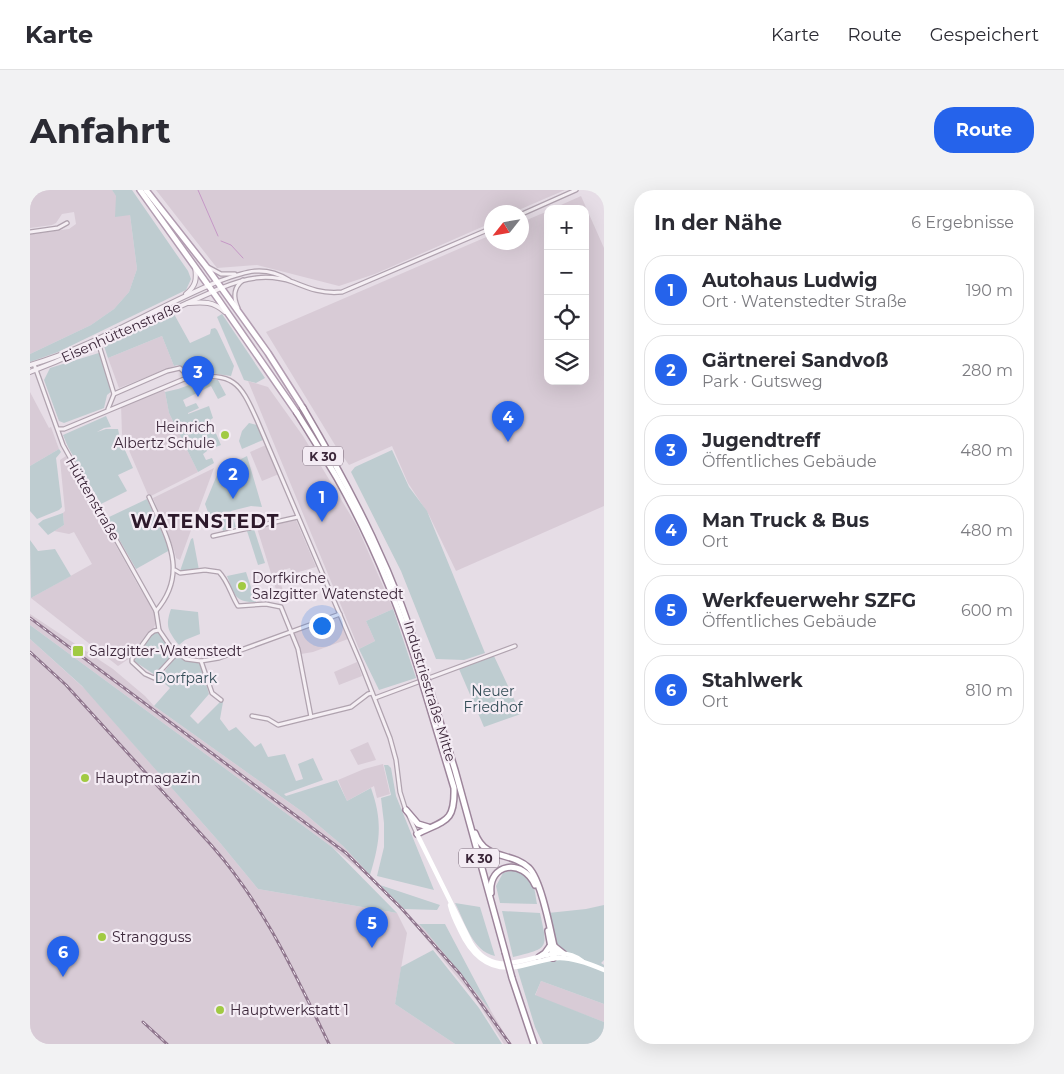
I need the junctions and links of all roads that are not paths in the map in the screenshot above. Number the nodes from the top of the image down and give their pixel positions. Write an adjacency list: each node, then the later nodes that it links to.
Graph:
1 (140, 190): 8 (main road, K 30)
2 (146, 190): 9 (main road, K 30)
3 (576, 190): 4 (street)
4 (529, 211)
5 (67, 223): 7 (street)
6 (484, 231): 13 (street)
7 (30, 232)
8 (194, 265): 14 (main road, K 30); 17 (street)
9 (205, 265): 10 (street); 12 (main road, K 30)
10 (238, 274): 12 (street); 13 (street)
11 (245, 279): 13 (street); 15 (street); 19 (street)
12 (216, 282): 14 (street, Eisenhüttenstraße); 15 (main road, K 30)
13 (292, 282)
14 (209, 285): 16 (main road, K 30); 17 (street, Eisenhüttenstraße)
15 (221, 288): 16 (street, Eisenhüttenstraße); 19 (main road, Industriestraße Mitte / K 30)
16 (212, 291): 18 (street, Eisenhüttenstraße); 20 (main road, Industriestraße Mitte / K 30)
17 (181, 298): 21 (street, Eisenhüttenstraße)
18 (183, 304): 20 (street); 21 (street, Eisenhüttenstraße)
19 (242, 317): 40 (main road, Industriestraße Mitte / K 30)
20 (233, 320): 40 (main road, Industriestraße Mitte / K 30)
21 (97, 341): 22 (street, Eisenhüttenstraße); 23 (street, Eisenhüttenstraße); 26 (street)
22 (32, 364): 23 (street, Hüttenstraße)
23 (36, 370): 24 (street, Eisenhüttenstraße); 28 (street, Hüttenstraße)
24 (30, 372)
25 (189, 377): 26 (street); 27 (street); 30 (street)
26 (114, 394): 27 (street)
27 (108, 410): 28 (street)
28 (58, 429): 33 (street, Hüttenstraße)
29 (149, 497): 32 (street)
30 (298, 517): 31 (street); 34 (street)
31 (213, 536)
32 (175, 570): 33 (street); 36 (street)
33 (156, 611): 35 (street, Hüttenstraße)
34 (340, 614): 36 (street); 42 (street)
35 (159, 630): 38 (street, Hüttenstraße); 38 (street)
36 (290, 631): 39 (street); 46 (street)
37 (515, 646): 43 (street)
38 (177, 653): 39 (street)
39 (201, 661): 44 (street)
40 (422, 673): 41 (main road, Industriestraße Mitte / K 30, bridge)
41 (426, 684): 48 (main road, Industriestraße Mitte / K 30); 49 (main road, Industriestraße Mitte / K 30)
42 (372, 693): 43 (street); 46 (street)
43 (374, 698): 47 (street)
44 (221, 700)
45 (252, 716): 46 (street)
46 (311, 717)
47 (406, 810): 49 (main road); 50 (street)
48 (466, 812): 52 (main road, Industriestraße Mitte / K 30); 53 (main road)
49 (431, 827): 50 (main road)
50 (417, 834): 51 (main road)
51 (450, 902): 56 (main road); 57 (main road)
52 (492, 906): 53 (main road); 60 (main road, Industriestraße Mitte / K 30, bridge)
53 (544, 910): 54 (main road)
54 (552, 946): 55 (main road); 56 (main road); 57 (main road)
55 (564, 954): 56 (main road); 58 (main road)
56 (553, 956): 57 (main road); 58 (main road)
57 (539, 957)
58 (582, 961): 59 (main road)
59 (604, 970)
60 (534, 1044)

